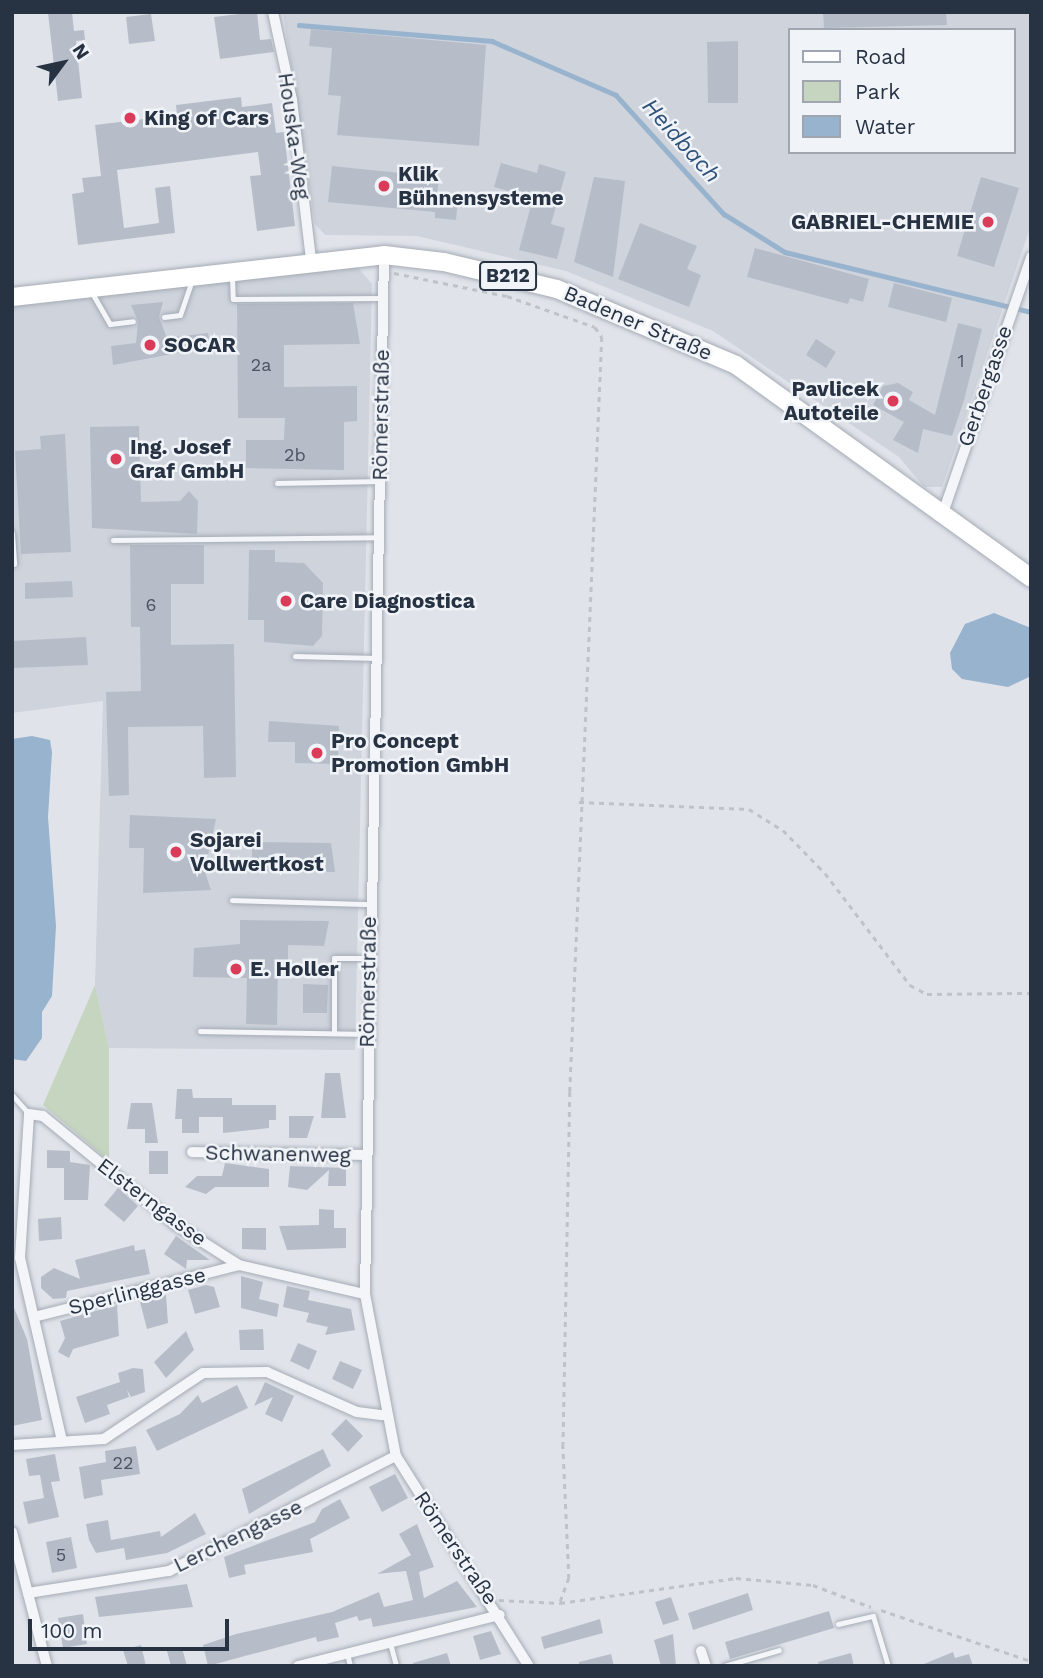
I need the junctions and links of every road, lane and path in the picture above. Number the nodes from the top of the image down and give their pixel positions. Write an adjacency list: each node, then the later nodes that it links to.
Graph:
1 (273, 12): 3 (street, Houska-Weg)
2 (1031, 257): 14 (street, Gerbergasse)
3 (311, 260): 4 (main road, Badener Straße / B212); 5 (main road, Badener Straße / B212)
4 (384, 263): 9 (street, Römerstraße); 14 (main road, Badener Straße / B212); 22 (path)
5 (232, 269): 6 (main road, Badener Straße / B212); 9 (lane)
6 (194, 274): 7 (main road, Badener Straße / B212); 10 (lane)
7 (89, 287): 8 (main road, Badener Straße / B212); 11 (lane)
8 (12, 297)
9 (384, 298): 12 (street, Römerstraße)
10 (164, 317)
11 (133, 321)
12 (380, 481): 13 (lane); 16 (street, Römerstraße)
13 (277, 483)
14 (942, 516): 19 (main road, Badener Straße / B212)
15 (12, 533): 18 (lane)
16 (378, 537): 17 (lane); 21 (street, Römerstraße)
17 (113, 540)
18 (14, 564)
19 (1031, 578)
20 (295, 656): 21 (lane)
21 (376, 658): 24 (street, Römerstraße)
22 (579, 802): 26 (path); 45 (path)
23 (232, 900): 24 (lane)
24 (370, 904): 25 (street, Römerstraße)
25 (369, 958): 28 (lane); 29 (street, Römerstraße)
26 (1031, 993)
27 (200, 1031): 28 (lane)
28 (334, 1033): 29 (lane)
29 (367, 1034): 33 (street, Römerstraße)
30 (12, 1095): 31 (lane)
31 (29, 1114): 34 (street, Elsterngasse); 36 (street)
32 (192, 1153): 33 (street, Schwanenweg)
33 (364, 1155): 35 (street, Römerstraße)
34 (240, 1265): 35 (street, Elsterngasse); 36 (street, Sperlinggasse)
35 (365, 1294): 37 (street, Römerstraße)
36 (34, 1317): 38 (street)
37 (383, 1415): 38 (street); 40 (street, Römerstraße)
38 (62, 1441): 39 (street)
39 (12, 1445)
40 (396, 1456): 43 (street, Lerchengasse); 44 (street, Römerstraße)
41 (12, 1532): 42 (street)
42 (17, 1574): 43 (street)
43 (28, 1592): 53 (street)
44 (492, 1599): 45 (path); 46 (street, Römerstraße)
45 (560, 1603): 52 (path)
46 (500, 1615): 48 (street); 57 (street, Römerstraße)
47 (838, 1624): 60 (lane)
48 (390, 1643): 51 (street); 56 (lane)
49 (779, 1650): 59 (lane)
50 (701, 1651): 58 (street)
51 (347, 1653): 54 (street); 55 (lane)
52 (1031, 1661)
53 (47, 1666)
54 (298, 1666)
55 (350, 1666)
56 (396, 1666)
57 (529, 1666)
58 (706, 1666)
59 (724, 1666)
60 (888, 1666)

